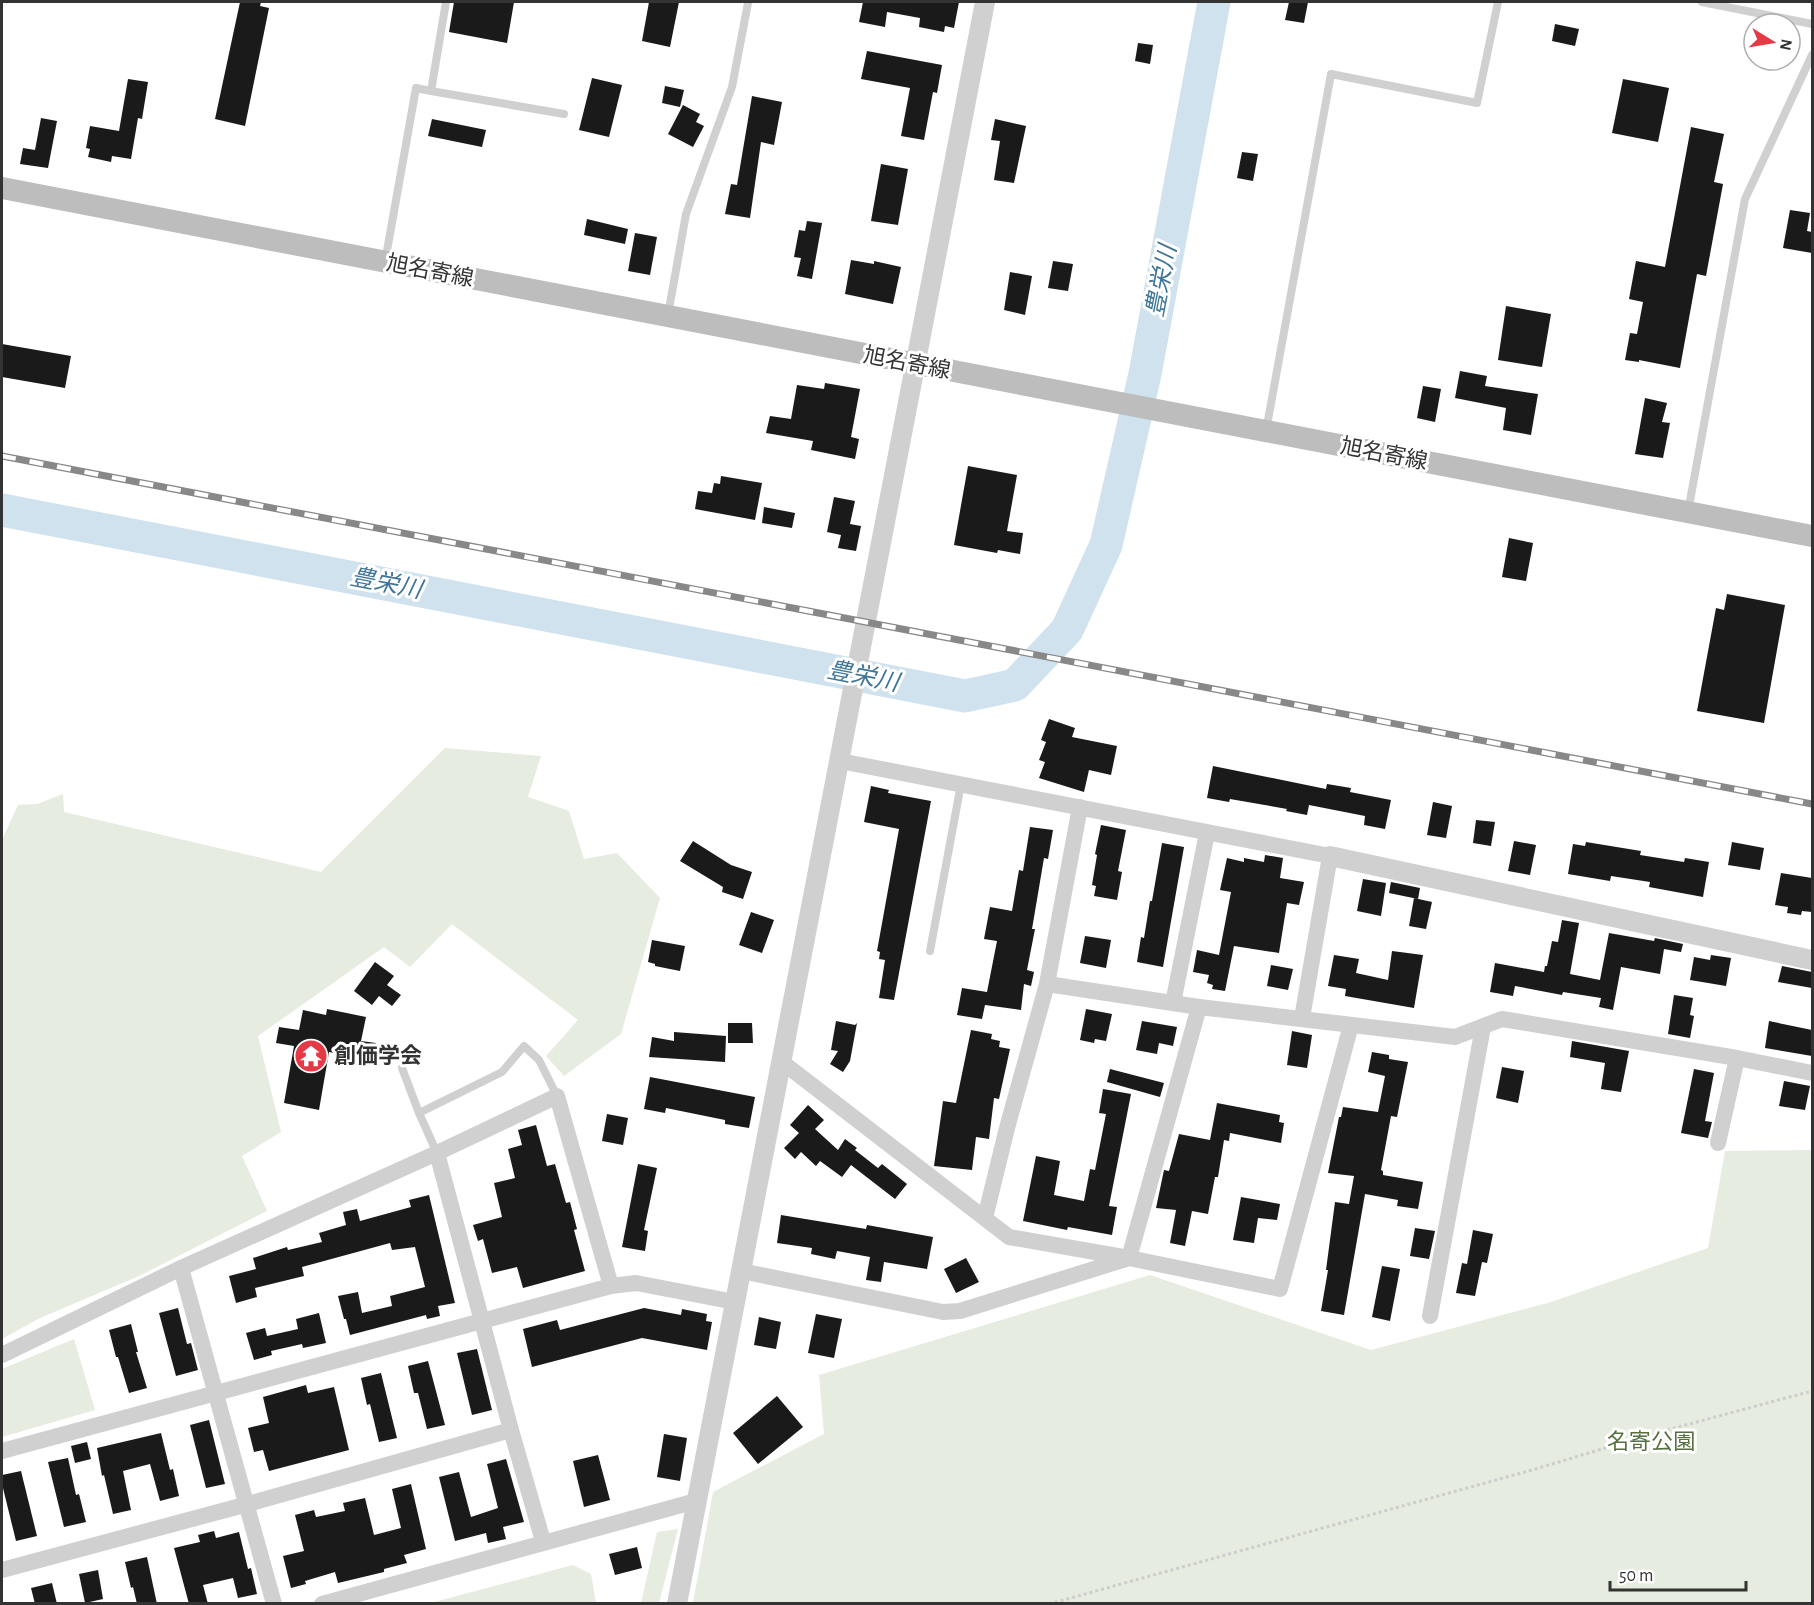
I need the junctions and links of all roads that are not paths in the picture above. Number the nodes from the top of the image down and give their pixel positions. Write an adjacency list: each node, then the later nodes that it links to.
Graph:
1 (446, 2): 8 (lane)
2 (985, 2): 13 (street)
3 (1498, 2): 14 (lane)
4 (1702, 2): 6 (lane)
5 (748, 3): 12 (lane)
6 (1812, 24)
7 (1811, 60): 15 (lane)
8 (431, 91): 9 (lane); 11 (lane)
9 (564, 114)
10 (2, 188): 11 (main road, 旭名寄線)
11 (385, 262): 12 (main road, 旭名寄線)
12 (668, 316): 13 (main road, 旭名寄線)
13 (915, 364): 14 (main road, 旭名寄線); 17 (street)
14 (1266, 431): 15 (main road, 旭名寄線)
15 (1688, 512): 16 (main road, 旭名寄線)
16 (1812, 536)
17 (840, 761): 18 (street); 31 (street)
18 (961, 784): 19 (street); 22 (lane)
19 (1080, 807): 20 (street); 24 (street)
20 (1207, 833): 21 (street); 25 (street)
21 (1330, 856): 23 (street); 27 (street)
22 (930, 951)
23 (1812, 960)
24 (1047, 984): 25 (street); 38 (street)
25 (1173, 1003): 26 (street)
26 (1198, 1007): 27 (street); 39 (street)
27 (1302, 1018): 28 (street)
28 (1350, 1025): 29 (street); 39 (street)
29 (1483, 1027): 30 (street); 44 (street)
30 (1737, 1058): 33 (street); 36 (street)
31 (782, 1062): 38 (street); 41 (street)
32 (402, 1068): 35 (lane)
33 (1812, 1073)
34 (557, 1096): 35 (lane); 37 (street); 42 (street)
35 (419, 1113): 37 (lane)
36 (1718, 1143)
37 (437, 1153): 40 (street); 45 (street)
38 (985, 1218): 39 (street)
39 (1129, 1258): 41 (street)
40 (181, 1268): 46 (street); 47 (street)
41 (741, 1271): 43 (street)
42 (611, 1286): 43 (street); 45 (street)
43 (735, 1302): 50 (street)
44 (1430, 1316)
45 (483, 1321): 47 (street); 48 (street)
46 (2, 1355)
47 (214, 1393): 49 (street); 51 (street)
48 (511, 1430): 51 (street); 52 (street)
49 (2, 1451)
50 (696, 1501): 52 (street); 56 (street)
51 (248, 1504): 53 (street); 54 (street)
52 (543, 1542): 55 (street)
53 (2, 1570)
54 (274, 1604)
55 (322, 1604)
56 (677, 1604)

